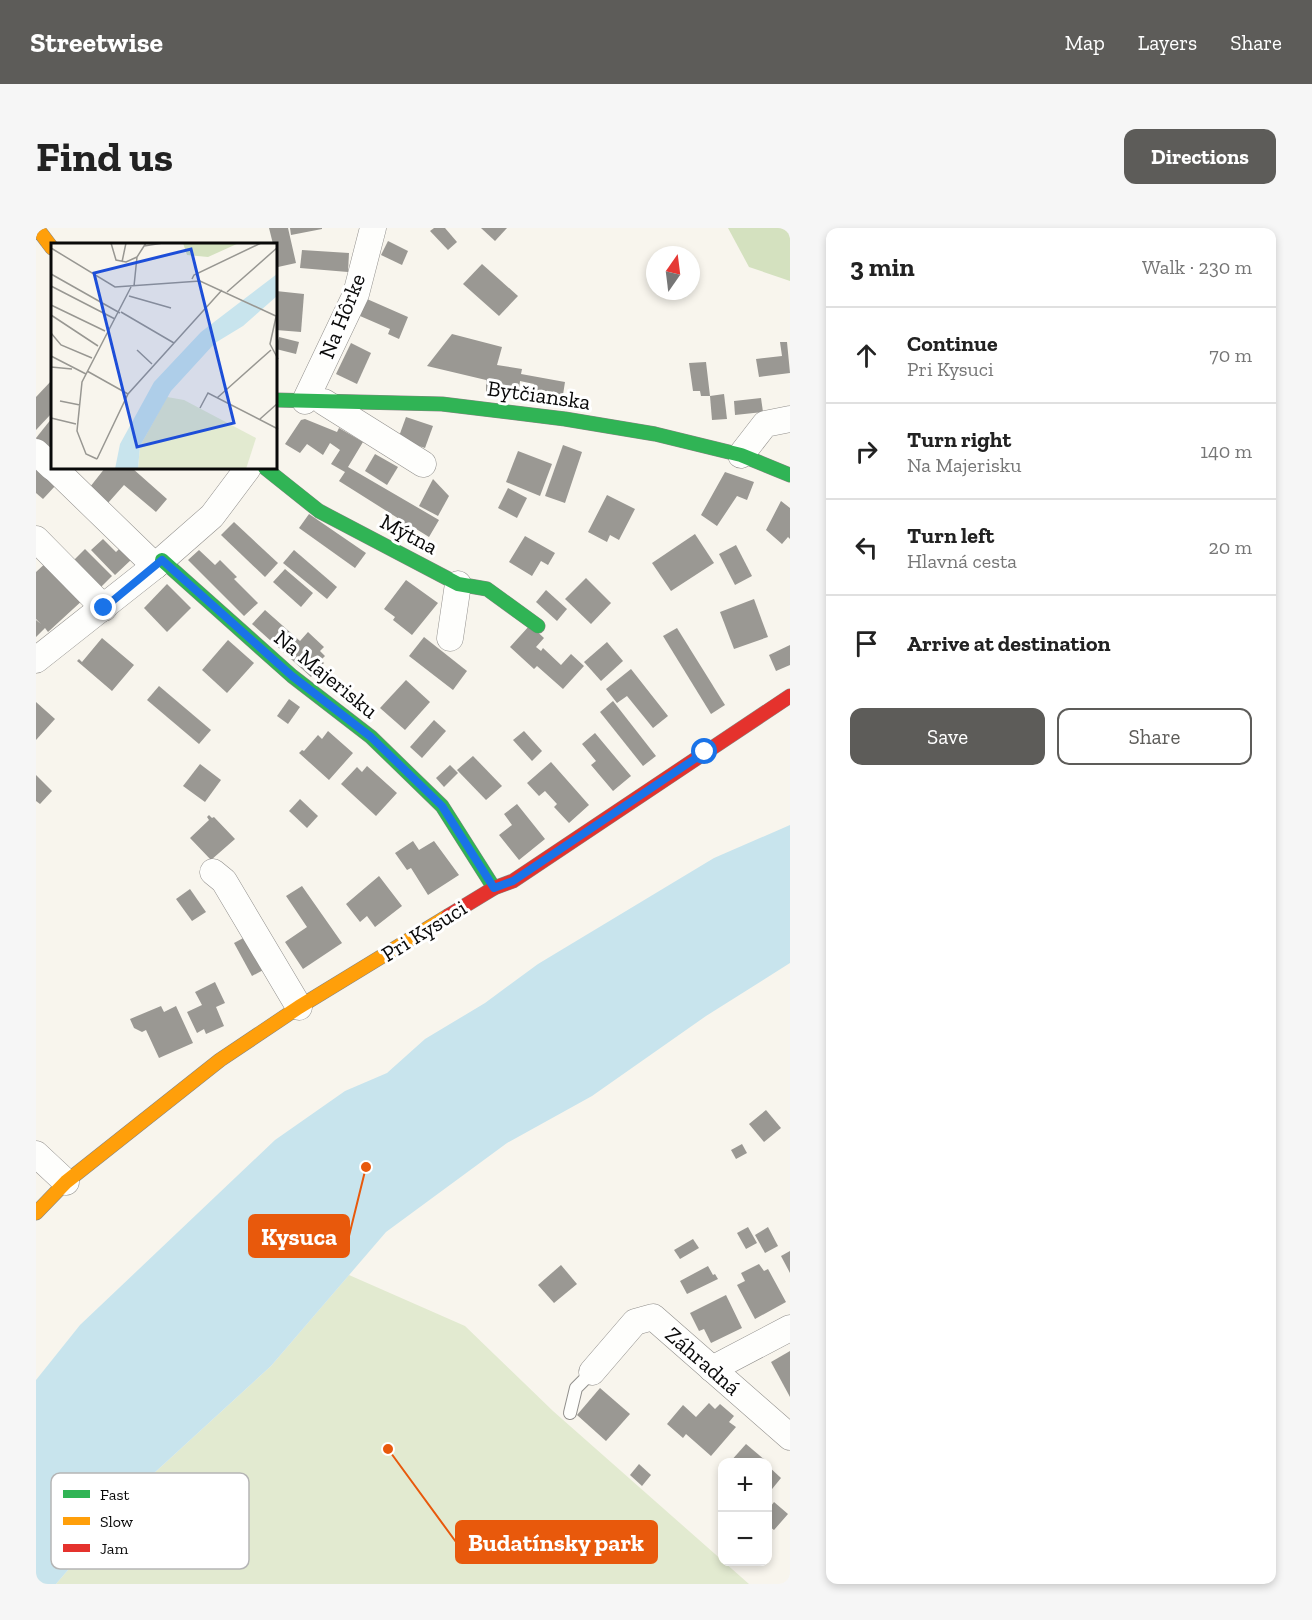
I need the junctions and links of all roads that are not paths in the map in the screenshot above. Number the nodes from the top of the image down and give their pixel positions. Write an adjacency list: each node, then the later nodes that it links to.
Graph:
1 (37, 228): 3 (street)
2 (373, 228): 4 (street, Na Hôrke)
3 (51, 247)
4 (293, 404): 7 (street, Bytčianska); 8 (street)
5 (790, 419): 7 (street)
6 (36, 452): 9 (street)
7 (741, 455): 13 (street, Bytčianska)
8 (423, 464)
9 (51, 465)
10 (56, 470): 15 (street)
11 (246, 470): 15 (street)
12 (268, 470): 16 (street, Mýtna)
13 (790, 475)
14 (36, 538): 17 (street)
15 (159, 563): 17 (street); 23 (street, Na Majerisku)
16 (458, 584): 18 (street, Mýtna); 19 (street)
17 (104, 608): 20 (street)
18 (538, 626)
19 (450, 638)
20 (36, 660)
21 (790, 696): 23 (street, Pri Kysuci)
22 (213, 872): 24 (street)
23 (494, 888): 24 (street, Pri Kysuci)
24 (299, 1007): 26 (street, Pri Kysuci)
25 (36, 1154): 26 (street)
26 (66, 1182): 27 (street, Pri Kysuci)
27 (36, 1213)
28 (790, 1328): 29 (street)
29 (712, 1369): 30 (street, Záhradná); 32 (street, Záhradná)
30 (592, 1372): 31 (lane)
31 (570, 1413)
32 (790, 1437)

